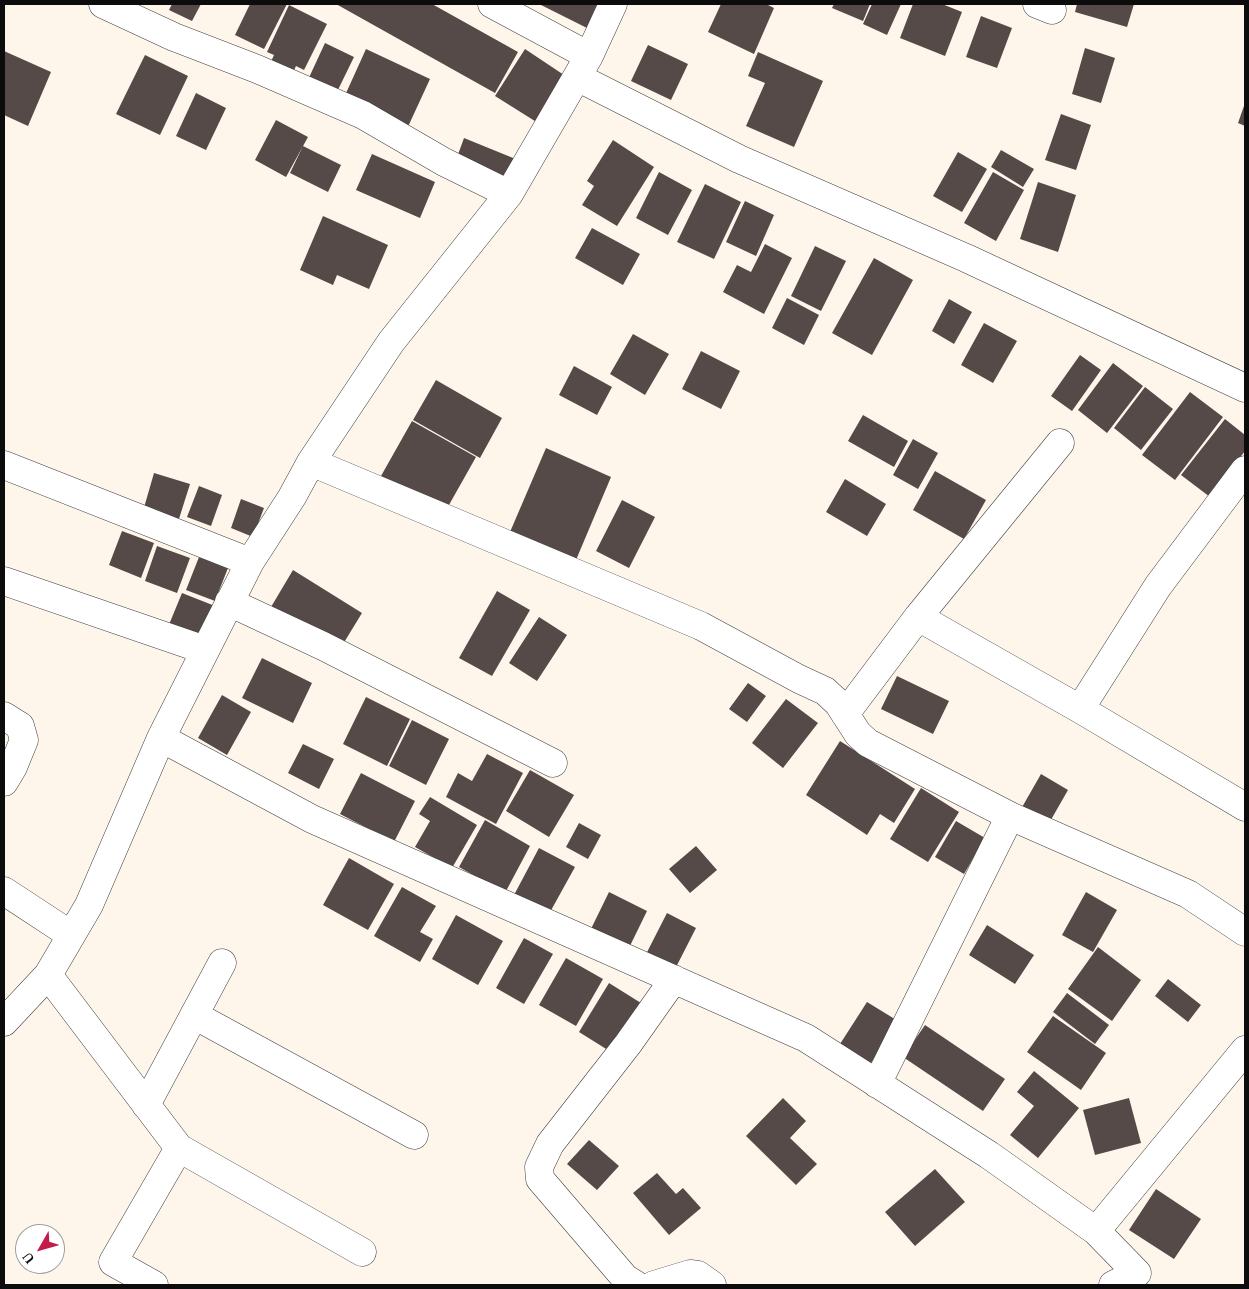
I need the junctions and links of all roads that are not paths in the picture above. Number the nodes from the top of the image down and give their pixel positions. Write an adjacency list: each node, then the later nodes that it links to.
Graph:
1 (103, 4): 5 (street)
2 (492, 4): 4 (street)
3 (613, 4): 4 (street)
4 (583, 66): 5 (street); 6 (street)
5 (509, 194): 8 (street)
6 (1245, 388)
7 (1060, 443): 14 (street)
8 (312, 462): 11 (street); 17 (street)
9 (4, 465): 11 (street)
10 (1245, 470): 16 (street)
11 (250, 562): 13 (street)
12 (4, 581): 15 (street)
13 (229, 602): 15 (street); 20 (street)
14 (918, 617): 16 (street); 17 (street)
15 (205, 650): 19 (street)
16 (1080, 709): 22 (street)
17 (845, 714): 23 (street)
18 (4, 716): 21 (street)
19 (161, 738): 26 (street); 29 (street)
20 (553, 763)
21 (4, 782)
22 (1245, 807)
23 (1010, 816): 25 (street); 33 (street)
24 (4, 891): 26 (street)
25 (1245, 932)
26 (71, 935): 28 (street)
27 (222, 963): 30 (street)
28 (48, 975): 31 (street); 34 (street)
29 (674, 979): 33 (street); 41 (street)
30 (194, 1016): 34 (street); 35 (street)
31 (4, 1022)
32 (1245, 1050): 37 (street)
33 (877, 1084): 37 (street)
34 (146, 1105): 36 (street)
35 (414, 1134)
36 (180, 1148): 38 (street); 40 (street)
37 (1096, 1231): 39 (street)
38 (362, 1252)
39 (1146, 1279): 44 (street)
40 (154, 1285)
41 (636, 1285)
42 (654, 1285): 43 (street)
43 (712, 1285)
44 (1112, 1285)

